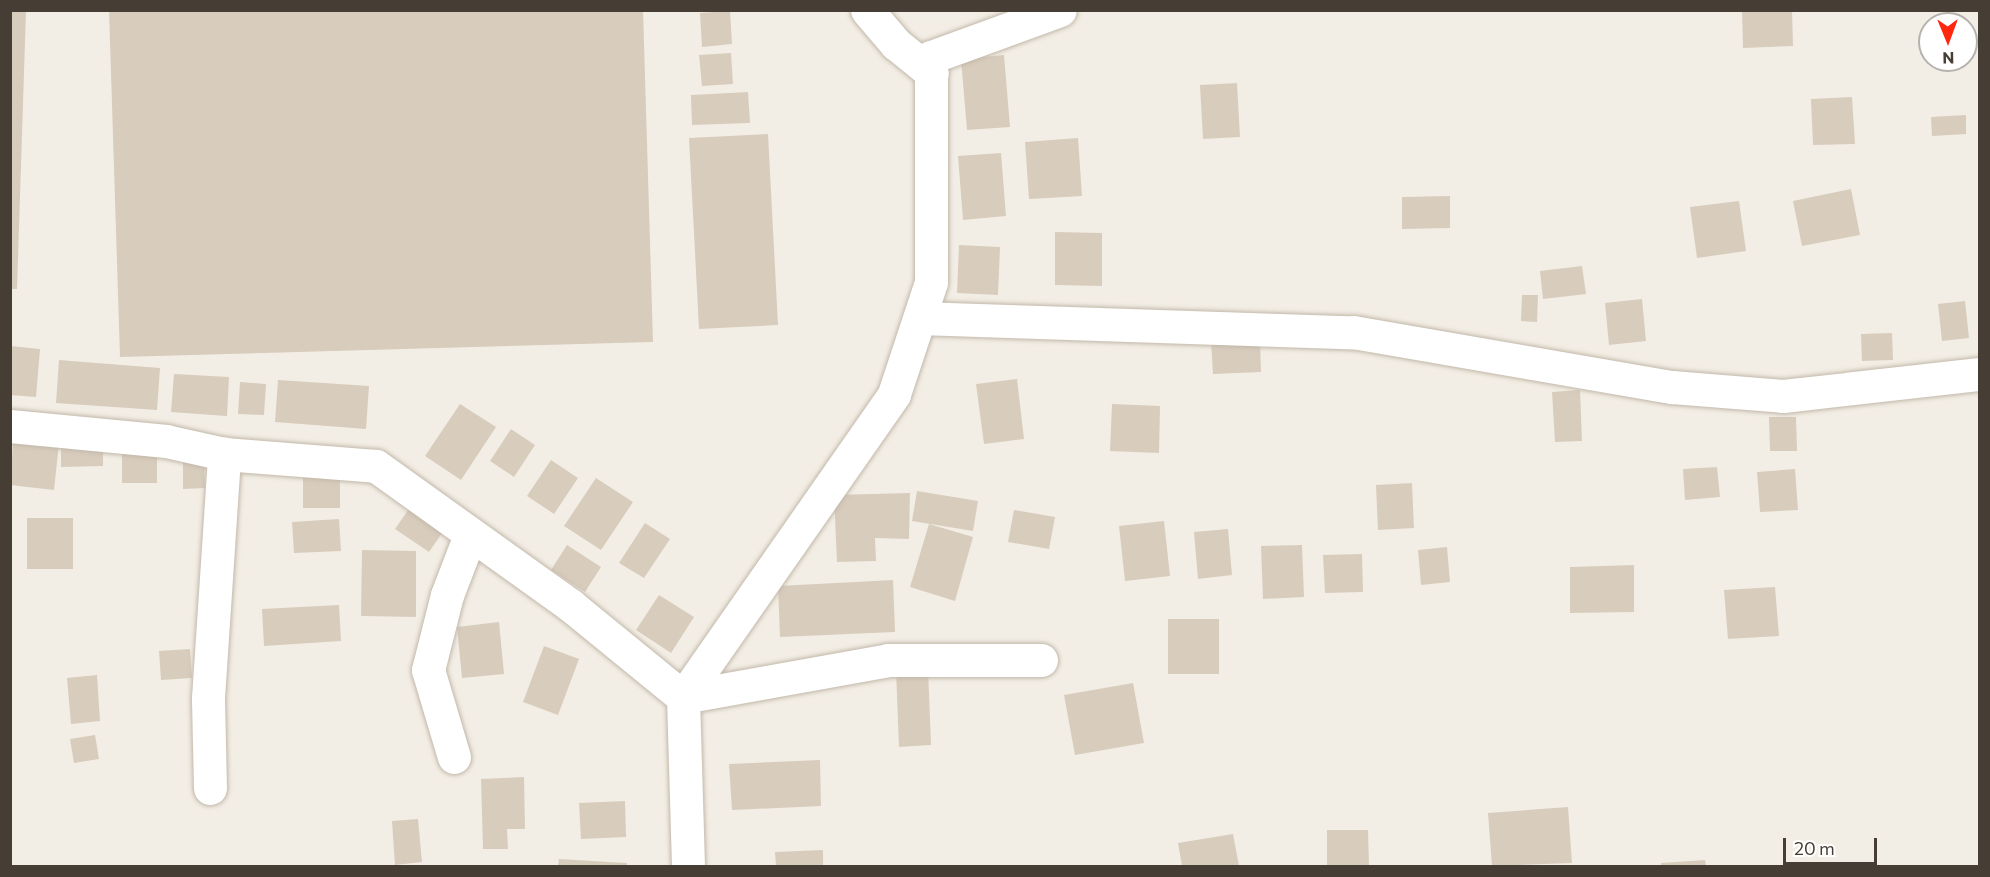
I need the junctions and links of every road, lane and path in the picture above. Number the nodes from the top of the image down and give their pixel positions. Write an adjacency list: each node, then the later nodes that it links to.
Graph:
1 (867, 10): 3 (street)
2 (1060, 10): 3 (street)
3 (932, 73): 4 (street)
4 (920, 318): 5 (street); 10 (street)
5 (1980, 375)
6 (10, 426): 7 (street)
7 (224, 454): 8 (street); 12 (street)
8 (470, 535): 10 (street); 11 (street)
9 (1041, 660): 10 (street)
10 (683, 697): 13 (street)
11 (454, 757)
12 (210, 788)
13 (688, 867)

